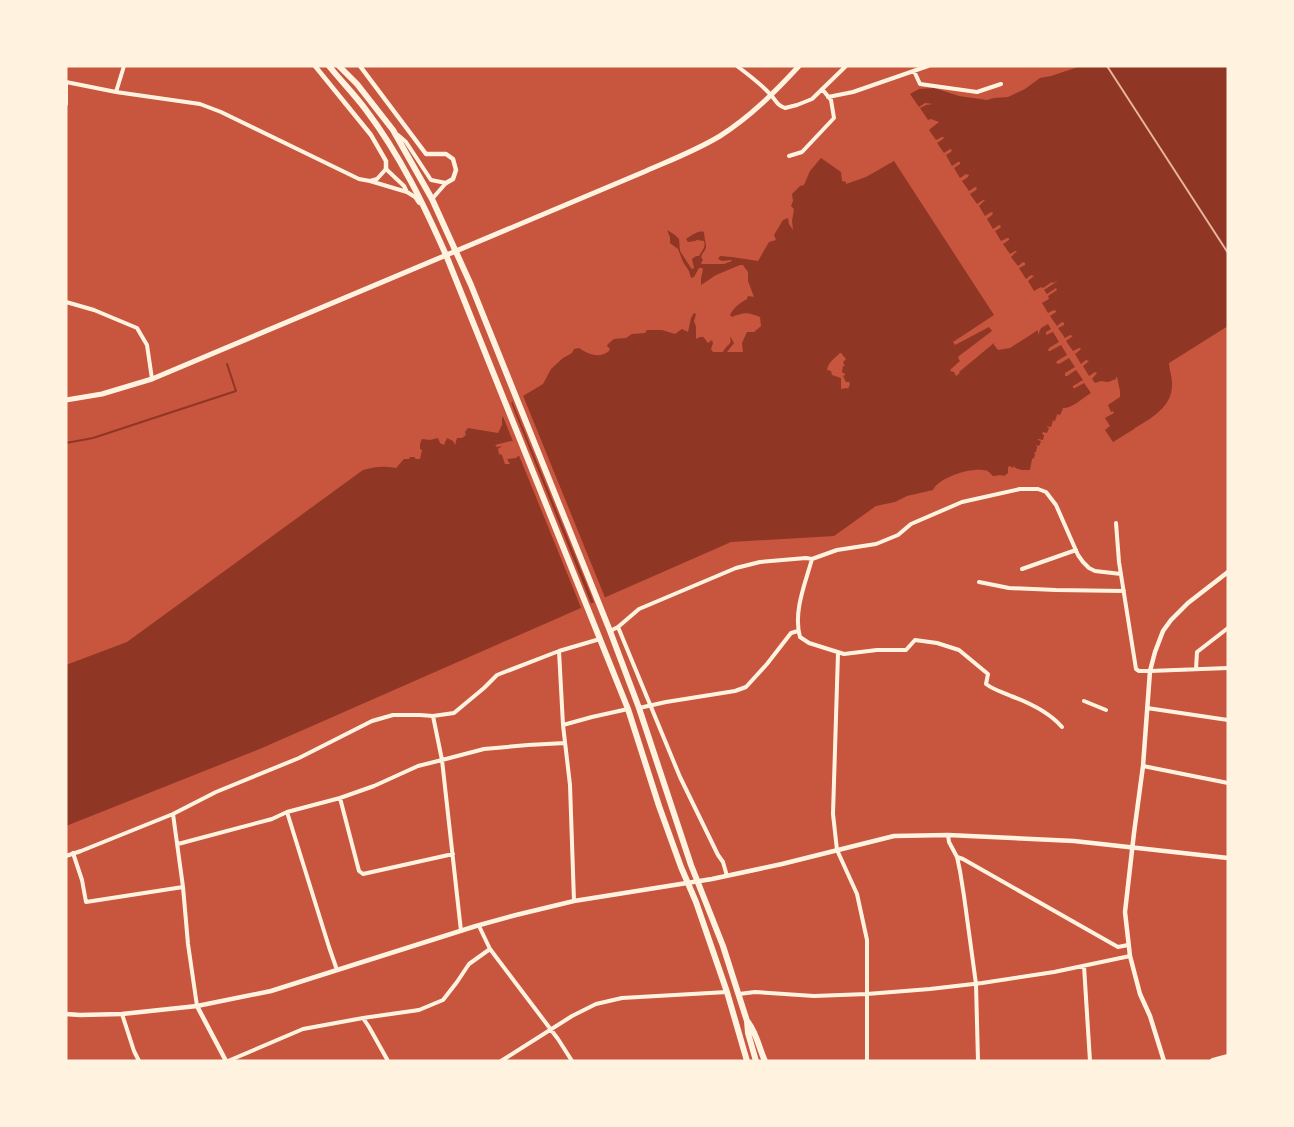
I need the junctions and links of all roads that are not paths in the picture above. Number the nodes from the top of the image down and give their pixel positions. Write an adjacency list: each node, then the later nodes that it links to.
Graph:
1 (124, 66): 14 (street)
2 (315, 66): 20 (street)
3 (329, 66): 25 (highway)
4 (339, 66): 18 (highway)
5 (360, 66): 22 (street)
6 (737, 66): 15 (street)
7 (799, 66): 15 (main road)
8 (846, 66): 13 (street)
9 (928, 66): 10 (street)
10 (914, 71): 12 (street); 16 (street)
11 (66, 82): 14 (street); 17 (street)
12 (1001, 84)
13 (822, 89): 15 (street); 16 (street)
14 (116, 92): 21 (street)
15 (771, 96): 26 (main road)
16 (828, 97): 19 (street)
17 (66, 104)
18 (393, 130): 22 (street); 24 (highway)
19 (789, 156)
20 (386, 169): 21 (street); 23 (street)
21 (370, 181): 23 (street)
22 (446, 184): 24 (street)
23 (407, 192): 25 (street)
24 (432, 199): 26 (highway)
25 (426, 210): 27 (highway)
26 (456, 251): 27 (main road); 41 (highway)
27 (446, 255): 29 (main road); 43 (highway)
28 (66, 302): 29 (street)
29 (152, 379): 30 (main road)
30 (66, 400)
31 (1116, 523): 36 (street)
32 (1076, 550): 33 (street); 34 (street); 36 (street)
33 (812, 559): 39 (street); 42 (street)
34 (1022, 569)
35 (1228, 572): 48 (street)
36 (1121, 574): 38 (street)
37 (979, 582): 38 (street)
38 (1124, 591): 48 (street)
39 (618, 627): 41 (street); 50 (street)
40 (1228, 628): 47 (street)
41 (610, 631): 51 (highway)
42 (798, 632): 45 (street); 50 (street)
43 (600, 639): 44 (street); 53 (highway)
44 (559, 651): 55 (street); 57 (street)
45 (838, 653): 58 (street); 69 (street)
46 (1228, 668): 47 (street)
47 (1196, 669): 48 (street)
48 (1150, 671): 52 (street)
49 (1084, 701): 54 (street)
50 (650, 706): 51 (street); 75 (street)
51 (639, 708): 76 (highway)
52 (1147, 708): 56 (street); 61 (street)
53 (628, 709): 57 (street); 77 (highway)
54 (1106, 710)
55 (433, 716): 60 (street); 65 (street)
56 (1228, 720)
57 (562, 725): 59 (street)
58 (1062, 727)
59 (565, 743): 60 (street); 79 (street)
60 (442, 760): 63 (street); 71 (street)
61 (1143, 766): 62 (street); 68 (street)
62 (1228, 783)
63 (340, 798): 64 (street); 71 (street)
64 (287, 812): 67 (street); 86 (street)
65 (173, 814): 67 (street); 70 (street)
66 (948, 835): 68 (street); 69 (street); 73 (street)
67 (178, 844): 78 (street)
68 (1132, 848): 74 (street); 82 (street)
69 (837, 850): 75 (street); 90 (street)
70 (72, 853): 72 (street); 78 (street)
71 (453, 854): 81 (street)
72 (66, 856)
73 (957, 857): 82 (street); 87 (street)
74 (1228, 858)
75 (727, 876): 76 (street)
76 (698, 881): 77 (street); 89 (highway)
77 (687, 882): 79 (street); 88 (highway)
78 (183, 887): 91 (street)
79 (574, 902): 80 (street)
80 (479, 926): 81 (street); 83 (street)
81 (461, 931): 86 (street)
82 (1128, 946): 84 (street)
83 (490, 949): 94 (street); 96 (street)
84 (1130, 956): 85 (street); 109 (street)
85 (1084, 966): 87 (street); 108 (street)
86 (337, 970): 91 (street)
87 (976, 984): 90 (street); 107 (street)
88 (727, 992): 96 (street); 103 (highway)
89 (739, 994): 90 (street); 95 (highway)
90 (867, 994): 106 (street)
91 (197, 1006): 93 (street); 99 (street)
92 (66, 1014): 93 (street)
93 (122, 1014): 98 (street)
94 (362, 1018): 99 (street); 100 (street)
95 (747, 1021): 104 (highway); 105 (highway)
96 (550, 1029): 101 (street); 102 (street)
97 (1228, 1057): 110 (highway)
98 (139, 1061)
99 (227, 1061)
100 (388, 1061)
101 (500, 1061)
102 (572, 1061)
103 (747, 1061)
104 (756, 1061)
105 (766, 1061)
106 (867, 1061)
107 (978, 1061)
108 (1090, 1061)
109 (1164, 1061)
110 (1213, 1061)

